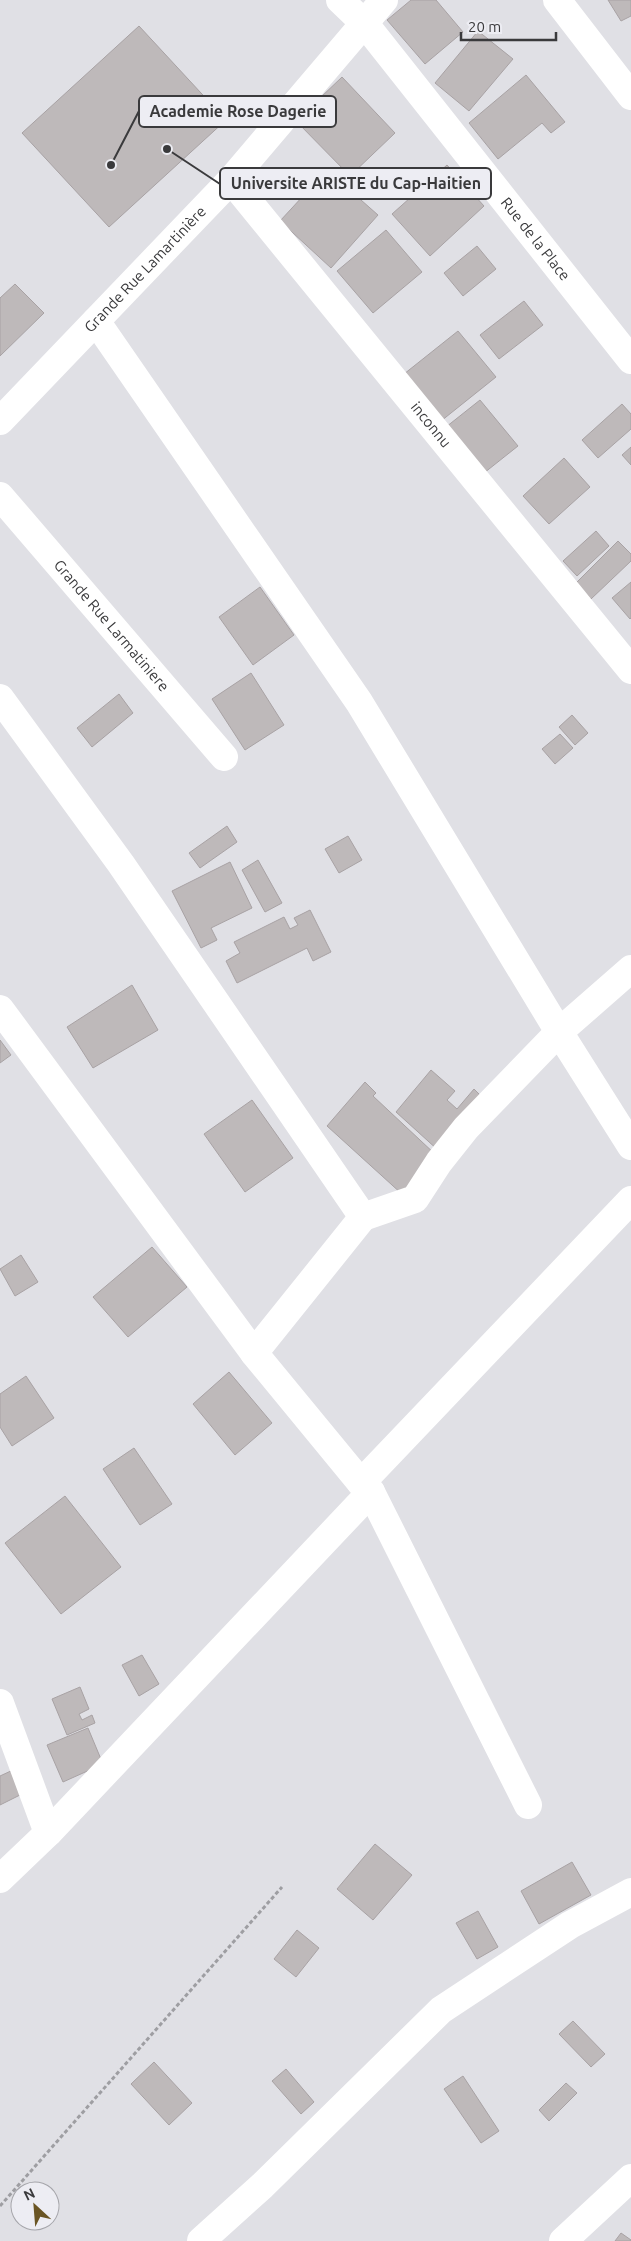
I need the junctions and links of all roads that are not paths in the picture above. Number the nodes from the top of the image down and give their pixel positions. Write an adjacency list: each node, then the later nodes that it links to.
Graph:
1 (340, 0): 4 (street, Rue de la Place)
2 (384, 0): 4 (street, Grande Rue Lamartinière)
3 (557, 0): 5 (street)
4 (365, 24): 6 (street, Grande Rue Lamartinière); 8 (street, Rue de la Place)
5 (631, 96)
6 (231, 180): 7 (street, Grande Rue Lamartinière); 11 (street, inconnu)
7 (96, 321): 9 (street, Grande Rue Lamartinière); 16 (street)
8 (631, 360)
9 (0, 420)
10 (0, 496): 13 (street, Grande Rue Larmatiniere)
11 (631, 670)
12 (0, 698): 19 (street)
13 (224, 757)
14 (631, 969): 16 (street)
15 (0, 1009): 20 (street)
16 (559, 1032): 17 (street); 19 (street)
17 (631, 1146)
18 (631, 1200): 21 (street)
19 (362, 1217): 20 (street)
20 (254, 1353): 21 (street)
21 (366, 1488): 23 (street); 24 (street)
22 (0, 1703): 24 (street)
23 (528, 1805)
24 (48, 1833): 25 (street)
25 (0, 1879)
26 (631, 1892): 28 (street)
27 (631, 2178): 29 (street)
28 (201, 2241)
29 (564, 2241)

